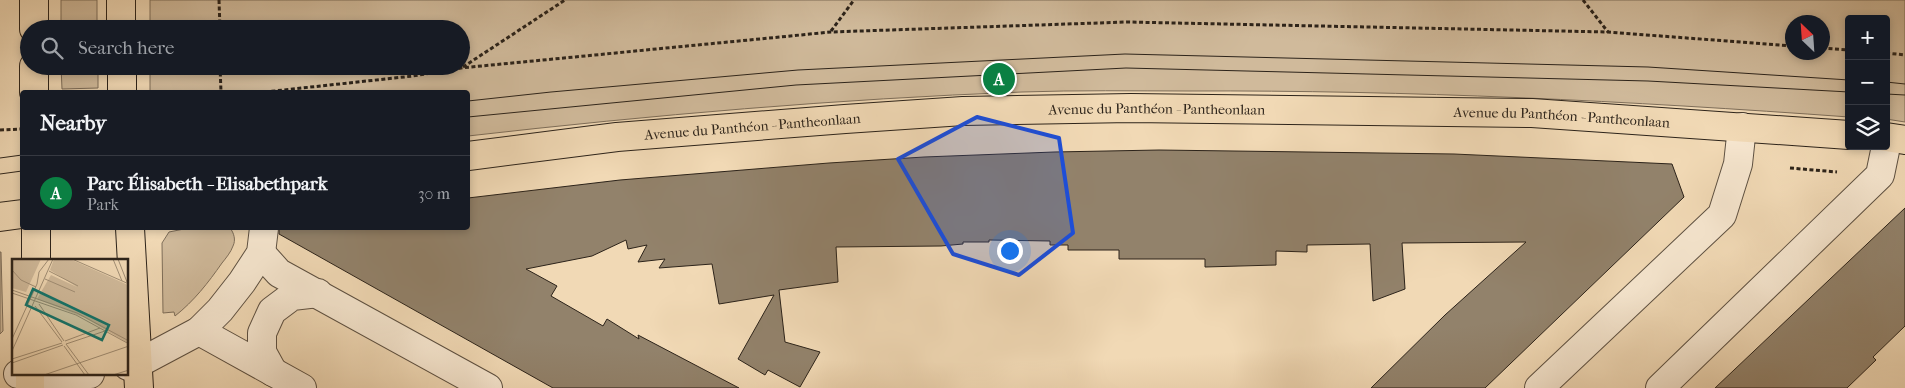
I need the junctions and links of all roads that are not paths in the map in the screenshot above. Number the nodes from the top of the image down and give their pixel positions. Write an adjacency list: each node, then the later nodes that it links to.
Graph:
1 (34, 0): 3 (main road)
2 (121, 0): 4 (main road)
3 (34, 20)
4 (122, 20)
5 (34, 75): 7 (main road)
6 (122, 75): 8 (main road)
7 (34, 90)
8 (122, 90)
9 (1742, 128): 10 (main road, Avenue du Panthéon - Pantheonlaan); 12 (main road, Avenue du Panthéon - Pantheonlaan); 27 (street)
10 (1845, 135)
11 (1887, 150): 28 (street)
12 (470, 156)
13 (20, 214): 14 (main road)
14 (0, 217)
15 (36, 230): 18 (main road)
16 (130, 230): 22 (main road)
17 (262, 240): 19 (street); 20 (street)
18 (36, 259)
19 (318, 293): 21 (street); 26 (street)
20 (199, 331): 21 (street); 22 (street)
21 (273, 372): 25 (street)
22 (134, 373)
23 (46, 376): 24 (street)
24 (24, 377)
25 (302, 388)
26 (488, 388)
27 (1539, 388)
28 (1660, 388)

